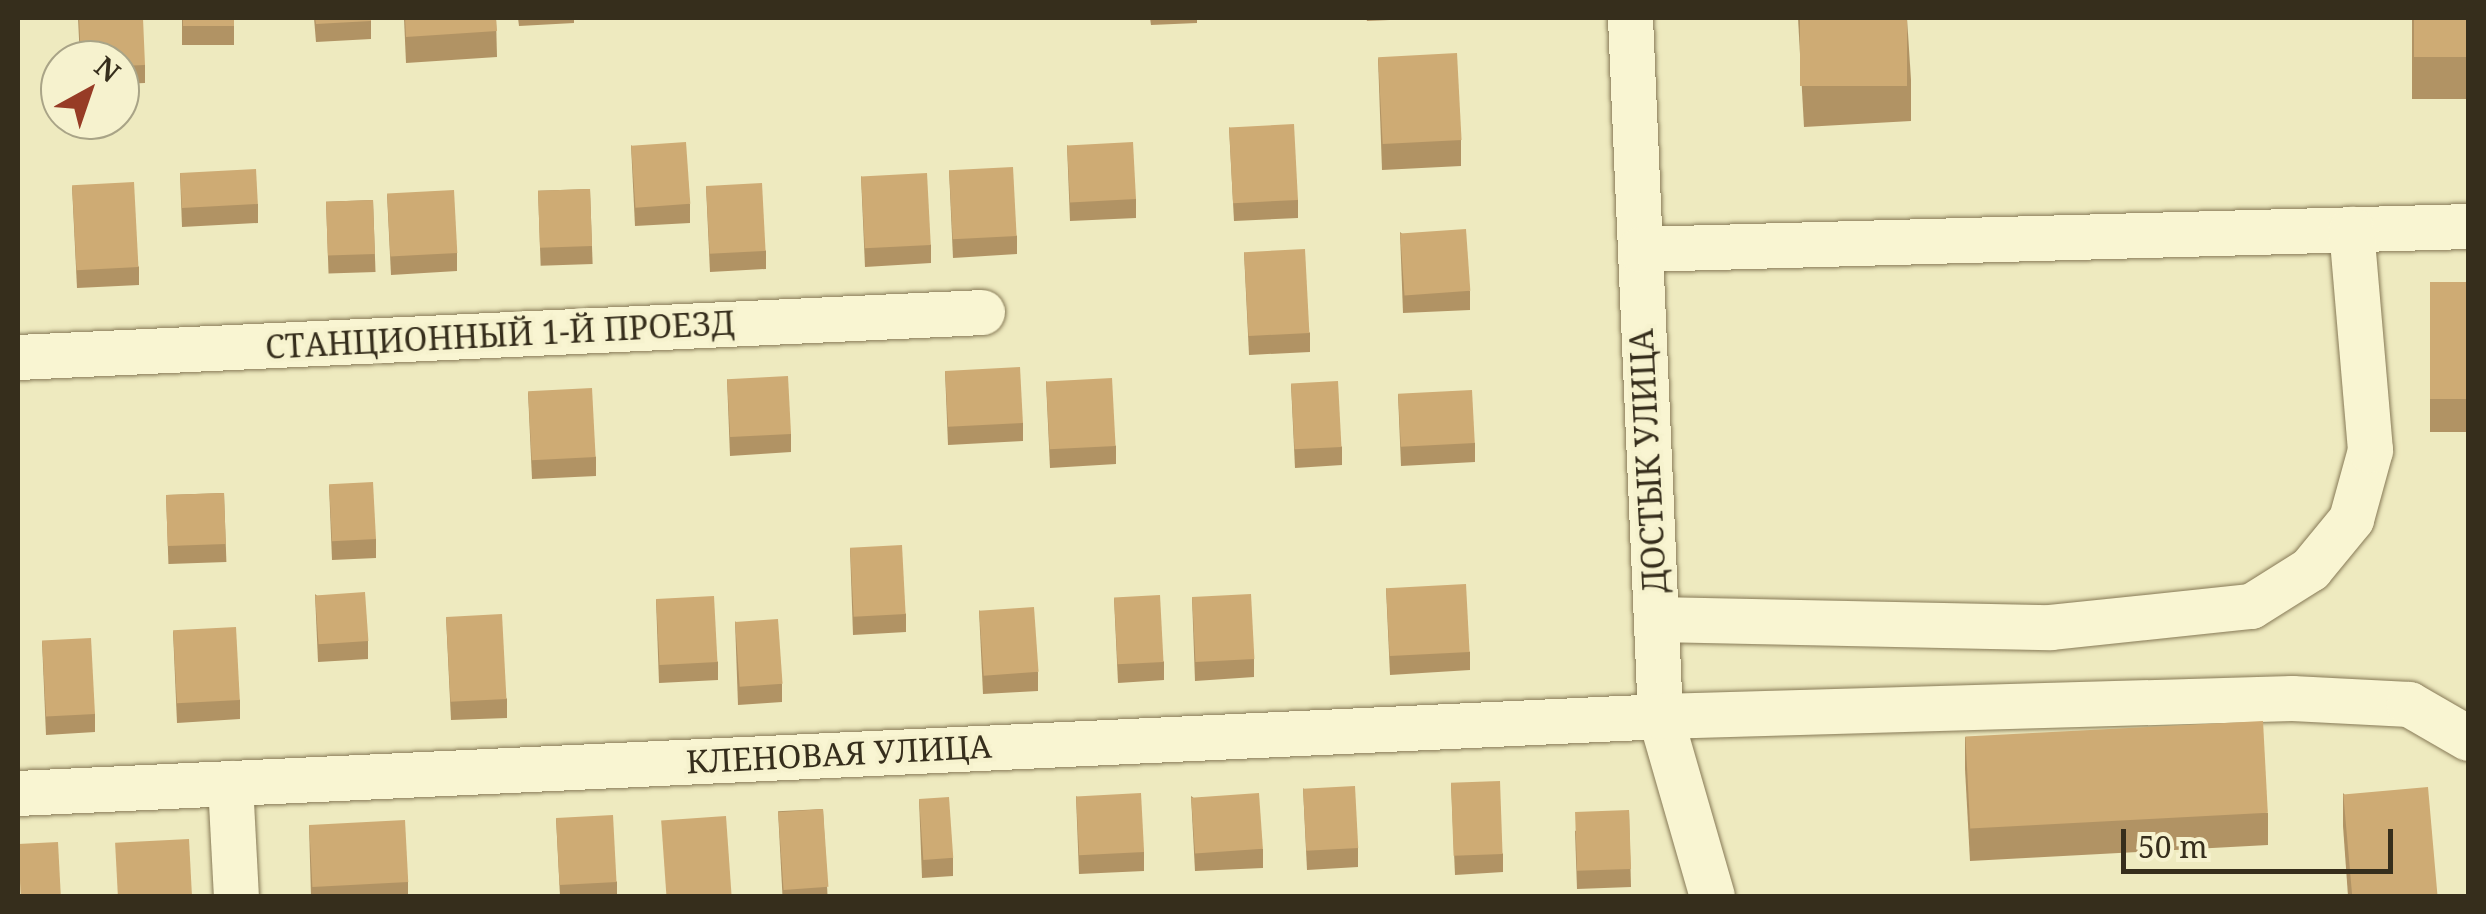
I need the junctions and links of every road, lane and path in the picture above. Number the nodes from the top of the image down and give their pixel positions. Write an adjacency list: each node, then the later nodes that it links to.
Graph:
1 (1630, 18): 4 (street, ДОСТЫК УЛИЦА)
2 (2468, 226): 3 (street)
3 (2351, 229): 4 (street); 7 (street)
4 (1640, 249): 7 (street, ДОСТЫК УЛИЦА)
5 (982, 312): 6 (street, СТАНЦИОННЫЙ 1-Й ПРОЕЗД)
6 (18, 357)
7 (1656, 619): 8 (street, ДОСТЫК УЛИЦА)
8 (1660, 716): 9 (street, КЛЕНОВАЯ УЛИЦА); 10 (street, КЛЕНОВАЯ УЛИЦА); 13 (street, ДОСТЫК УЛИЦА)
9 (2468, 738)
10 (230, 783): 11 (street, КЛЕНОВАЯ УЛИЦА); 12 (street)
11 (18, 793)
12 (236, 896)
13 (1712, 896)

